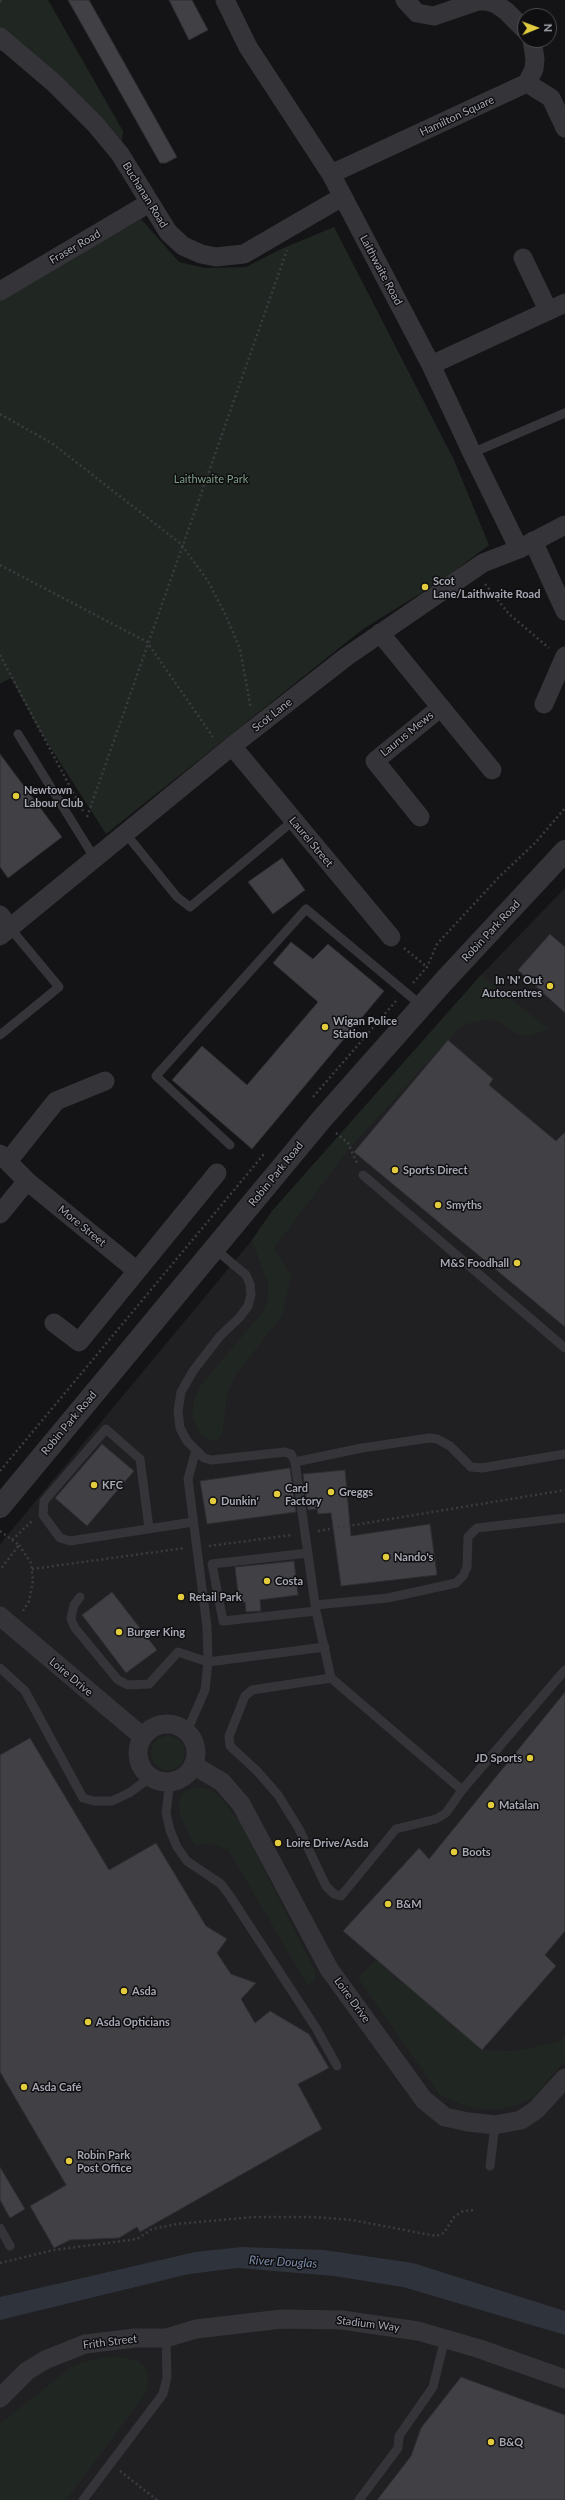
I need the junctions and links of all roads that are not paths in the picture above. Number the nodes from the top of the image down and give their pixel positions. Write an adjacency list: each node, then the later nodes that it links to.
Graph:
1 (225, 0): 8 (street, Laithwaite Road)
2 (405, 0): 3 (street)
3 (517, 22)
4 (0, 37): 10 (street, Buchanan Road)
5 (533, 48): 6 (street)
6 (527, 83): 7 (street); 8 (street, Hamilton Square)
7 (565, 128)
8 (331, 174): 9 (street, Laithwaite Road)
9 (342, 197): 10 (street, Buchanan Road); 14 (street, Laithwaite Road)
10 (149, 203): 12 (street, Fraser Road)
11 (523, 258): 13 (street)
12 (0, 291)
13 (557, 306): 14 (street)
14 (432, 365): 16 (street, Laithwaite Road)
15 (565, 413): 16 (lane)
16 (472, 453): 18 (street, Laithwaite Road)
17 (565, 525): 18 (street, Scot Lane)
18 (526, 545): 19 (street, Laithwaite Road); 20 (street, Scot Lane)
19 (565, 611)
20 (380, 633): 23 (street, Laurus Mews); 25 (street, Scot Lane)
21 (564, 657): 22 (street)
22 (544, 704)
23 (440, 708): 26 (street, Laurus Mews); 27 (street, Laurus Mews)
24 (18, 734): 31 (lane)
25 (228, 749): 28 (street, Laurel Street); 29 (street, Scot Lane)
26 (492, 770)
27 (420, 817)
28 (294, 820): 29 (lane); 33 (street, Laurel Street)
29 (126, 834): 31 (street, Scot Lane)
30 (565, 851): 34 (street, Robin Park Road)
31 (95, 859): 32 (street, Scot Lane)
32 (3, 926): 35 (lane)
33 (391, 937)
34 (422, 1006): 37 (lane); 43 (street, Robin Park Road)
35 (0, 1035)
36 (105, 1081): 38 (street, More Street)
37 (230, 1145)
38 (4, 1157): 41 (street, More Street)
39 (217, 1173): 44 (street)
40 (362, 1175): 46 (lane)
41 (28, 1181): 42 (street); 44 (street, More Street)
42 (0, 1214)
43 (215, 1249): 47 (lane); 50 (street, Robin Park Road)
44 (137, 1271): 45 (street)
45 (54, 1324)
46 (565, 1348)
47 (196, 1450): 49 (lane); 52 (lane)
48 (565, 1454): 49 (lane)
49 (295, 1462): 54 (lane)
50 (0, 1507)
51 (565, 1518): 56 (lane)
52 (193, 1522): 53 (lane); 59 (lane)
53 (149, 1528): 53 (lane)
54 (308, 1553): 56 (lane); 56 (lane)
55 (80, 1597): 59 (lane)
56 (316, 1608): 58 (lane)
57 (0, 1616): 64 (street, Loire Drive)
58 (325, 1647): 59 (lane); 62 (lane)
59 (208, 1662): 63 (lane)
60 (565, 1670): 68 (lane)
61 (1, 1673): 66 (lane)
62 (331, 1678): 68 (lane); 68 (lane)
63 (187, 1732): 64 (street); 65 (street)
64 (143, 1737): 66 (street)
65 (193, 1765): 67 (street); 71 (street, Loire Drive)
66 (151, 1777): 67 (street)
67 (170, 1781): 69 (lane)
68 (462, 1790)
69 (337, 2066)
70 (565, 2078): 71 (street, Loire Drive)
71 (495, 2125): 72 (lane)
72 (490, 2166)
73 (0, 2228): 74 (lane)
74 (10, 2246)
75 (166, 2338): 76 (street, Stadium Way); 78 (street, Frith Street); 79 (lane)
76 (445, 2338): 77 (street, Stadium Way); 80 (lane)
77 (565, 2379)
78 (0, 2398)
79 (83, 2500)
80 (359, 2500)

